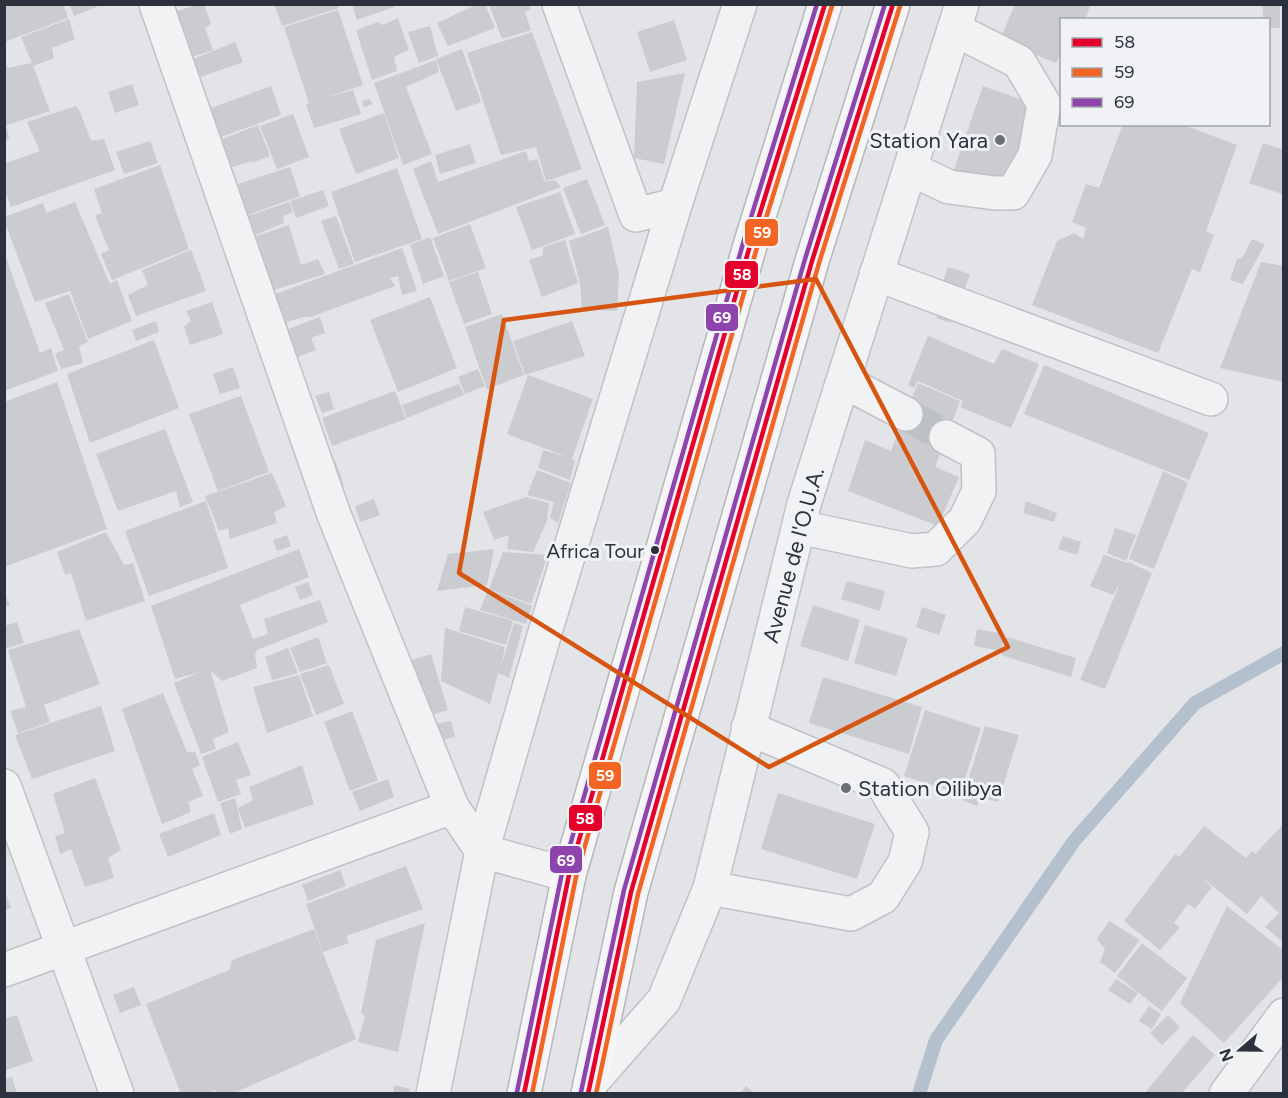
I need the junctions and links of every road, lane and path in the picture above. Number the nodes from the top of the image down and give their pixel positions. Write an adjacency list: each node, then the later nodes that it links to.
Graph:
1 (156, 4): 17 (street)
2 (559, 4): 8 (street)
3 (740, 4): 8 (street)
4 (825, 4): 19 (highway)
5 (893, 4): 24 (highway, Avenue de l'O.U.A.)
6 (958, 17): 7 (street, Avenue de l'O.U.A.); 7 (street)
7 (910, 169): 9 (street, Avenue de l'O.U.A.)
8 (675, 205): 18 (street)
9 (876, 274): 10 (street, Avenue de l'O.U.A.); 11 (street)
10 (843, 381): 12 (street); 14 (street, Avenue de l'O.U.A.)
11 (1211, 399)
12 (906, 414)
13 (946, 437): 14 (street)
14 (799, 527): 15 (street, Avenue de l'O.U.A.)
15 (748, 728): 20 (street, Avenue de l'O.U.A.); 20 (street)
16 (4, 786): 21 (street)
17 (452, 807): 18 (street); 21 (street)
18 (483, 851): 19 (street); 26 (street)
19 (569, 875): 27 (highway)
20 (710, 888): 24 (street, Avenue de l'O.U.A.)
21 (64, 948): 22 (street); 25 (street)
22 (4, 970)
23 (1284, 1016): 28 (street)
24 (589, 1089)
25 (117, 1094)
26 (433, 1094)
27 (524, 1094)
28 (1226, 1094)

